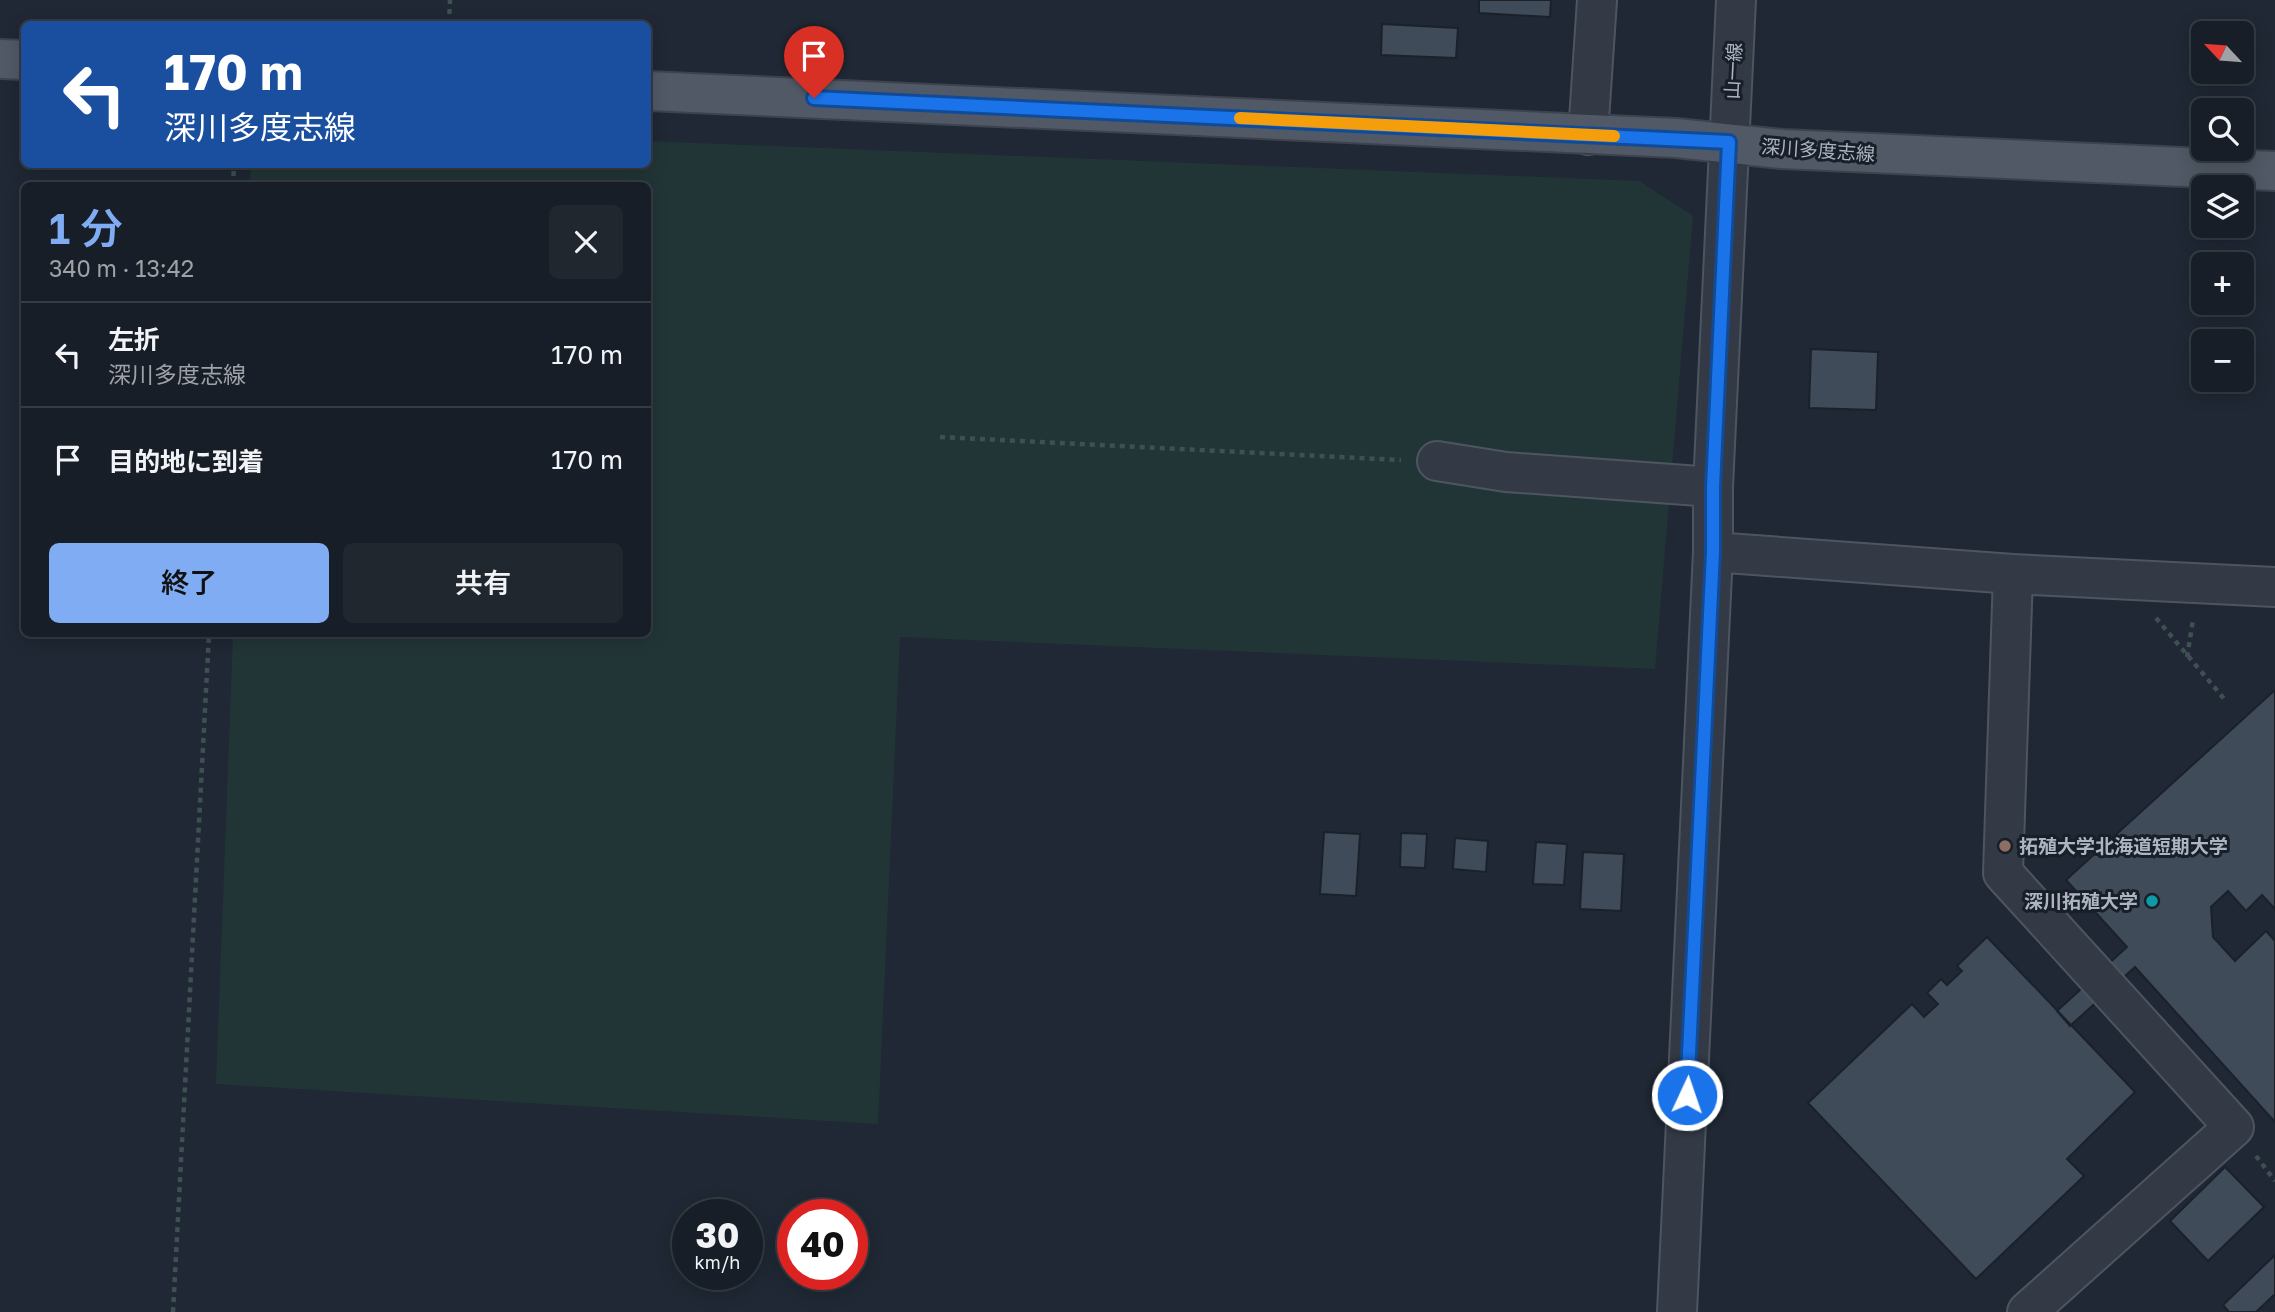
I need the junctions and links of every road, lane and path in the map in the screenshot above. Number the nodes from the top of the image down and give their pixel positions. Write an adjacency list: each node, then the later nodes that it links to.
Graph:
1 (450, 0): 4 (path)
2 (1597, 0): 8 (street)
3 (1736, 0): 9 (street, 山一線)
4 (449, 21)
5 (0, 59): 6 (main road)
6 (21, 60)
7 (651, 90): 8 (main road, 深川多度志線)
8 (1588, 135): 9 (main road, 深川多度志線)
9 (1729, 142): 10 (main road, 深川多度志線); 13 (street, 山一線)
10 (2275, 171)
11 (940, 437): 12 (path)
12 (1437, 461): 13 (street)
13 (1713, 487): 14 (street, 山一線)
14 (1713, 552): 15 (street); 23 (street, 山一線)
15 (2013, 573): 16 (street); 24 (street)
16 (2275, 587)
17 (2195, 609): 20 (path)
18 (2154, 617): 20 (path)
19 (209, 637): 22 (path)
20 (2187, 657): 21 (path)
21 (2226, 701)
22 (173, 1312)
23 (1677, 1312)
24 (2027, 1312)

